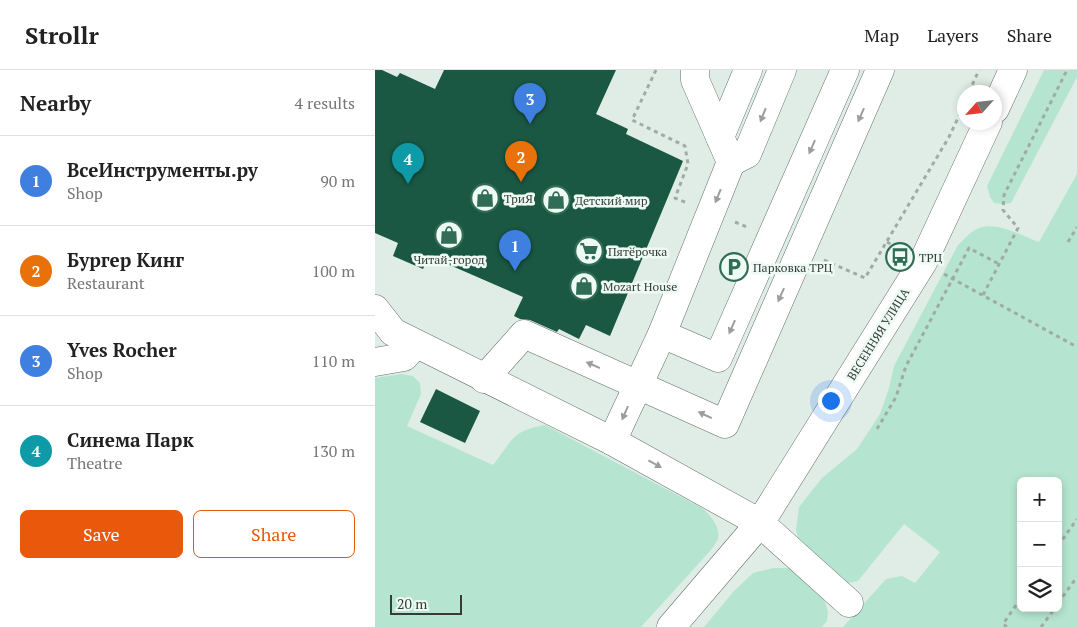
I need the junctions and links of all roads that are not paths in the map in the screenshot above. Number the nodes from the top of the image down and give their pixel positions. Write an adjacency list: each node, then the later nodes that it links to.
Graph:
1 (695, 70): 9 (street)
2 (748, 70): 9 (street)
3 (782, 70): 10 (street, one-way to 10)
4 (845, 70): 12 (street, one-way to 12)
5 (880, 70): 16 (street, one-way to 16)
6 (1013, 70): 7 (street)
7 (1002, 94)
8 (984, 130): 18 (street, ВЕСЕННЯЯ УЛИЦА)
9 (720, 137): 10 (street)
10 (731, 162): 12 (street, one-way to 12)
11 (375, 309): 13 (street)
12 (662, 334): 16 (street)
13 (416, 344): 14 (street); 15 (street)
14 (375, 362)
15 (484, 378): 16 (street, one-way to 15); 17 (street)
16 (638, 385): 17 (street, one-way to 17)
17 (612, 441): 18 (street, one-way to 18)
18 (760, 523): 19 (street); 20 (street, ВЕСЕННЯЯ УЛИЦА)
19 (849, 603)
20 (671, 627)

